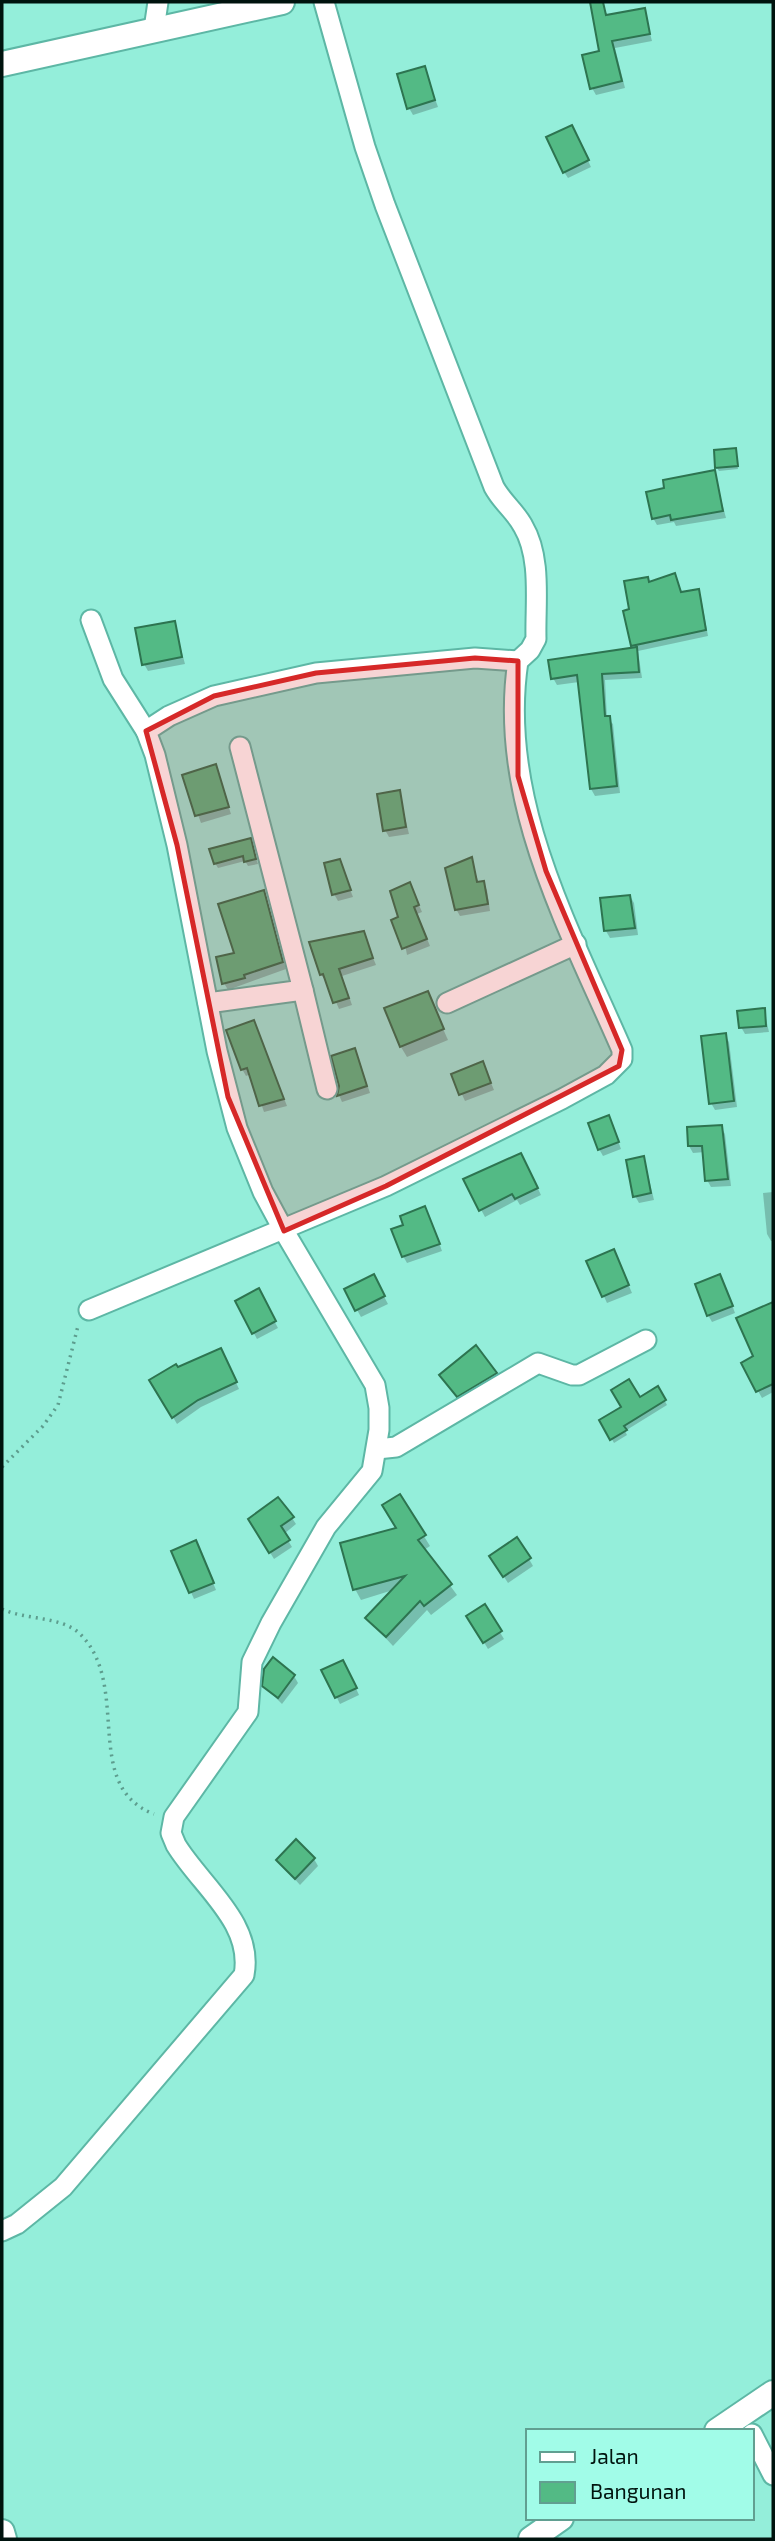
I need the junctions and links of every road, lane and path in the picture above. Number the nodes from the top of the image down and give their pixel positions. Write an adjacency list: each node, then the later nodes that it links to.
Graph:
1 (158, 2): 4 (street)
2 (282, 2): 4 (street)
3 (324, 2): 7 (street)
4 (154, 29): 5 (street)
5 (2, 64)
6 (91, 620): 8 (street)
7 (518, 661): 8 (street); 10 (street)
8 (146, 731): 12 (street)
9 (240, 747): 11 (street)
10 (576, 944): 13 (street); 15 (street)
11 (303, 990): 12 (street); 14 (street)
12 (208, 1003): 15 (street)
13 (447, 1003)
14 (327, 1089)
15 (284, 1231): 16 (street); 18 (street)
16 (89, 1310): 19 (path)
17 (646, 1340): 18 (street)
18 (377, 1449): 21 (street)
19 (2, 1467)
20 (2, 1609): 21 (path)
21 (174, 1817): 22 (street)
22 (2, 2231)
23 (773, 2393): 24 (street)
24 (748, 2427)
25 (754, 2439): 26 (street)
26 (773, 2475)
27 (558, 2520): 30 (street)
28 (2, 2532): 29 (street)
29 (4, 2539)
30 (531, 2539)

